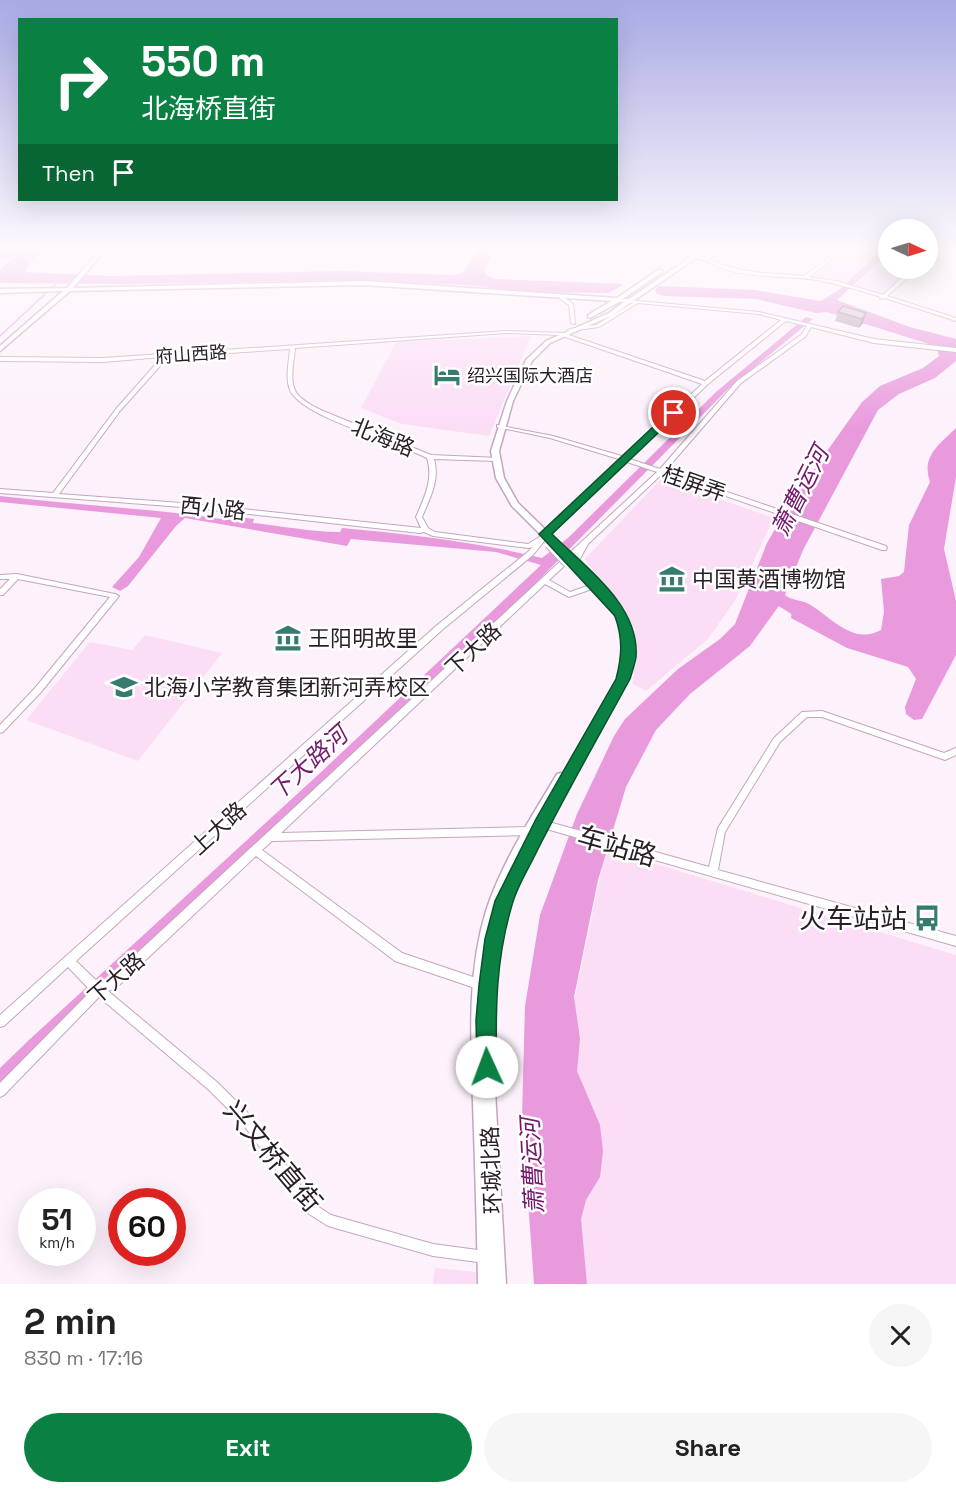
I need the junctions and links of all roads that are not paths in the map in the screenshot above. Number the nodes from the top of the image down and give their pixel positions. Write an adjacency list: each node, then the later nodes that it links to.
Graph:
1 (42, 309): 15 (main road)
2 (43, 309): 17 (main road)
3 (571, 309): 12 (street)
4 (603, 309): 12 (main road, 环城北路)
5 (616, 309): 12 (main road, 环城北路)
6 (625, 309): 12 (street)
7 (726, 309): 9 (street)
8 (919, 309): 10 (street)
9 (785, 319): 11 (street); 21 (street, 上大路)
10 (956, 320)
11 (810, 325): 18 (street); 26 (street, 下大路)
12 (572, 327): 13 (main road, 环城北路); 14 (main road, 环城北路)
13 (551, 334): 14 (street, 府山西路); 16 (street, 府山西路); 22 (main road, 环城北路)
14 (561, 334): 21 (street, 府山西路); 22 (main road, 环城北路)
15 (0, 344)
16 (293, 346): 19 (street, 府山西路); 23 (street, 北海路)
17 (0, 349)
18 (956, 350)
19 (166, 356): 20 (street, 府山西路); 28 (street)
20 (0, 359)
21 (706, 382): 25 (street, 上大路)
22 (500, 427): 24 (main road, 环城北路); 25 (street, 桂屏弄)
23 (430, 457): 24 (street); 29 (street, 北海路)
24 (495, 459): 30 (main road, 环城北路)
25 (626, 459): 26 (street, 桂屏弄); 30 (street, 上大路)
26 (661, 472): 31 (street, 下大路); 32 (street, 桂屏弄)
27 (0, 491): 28 (street, 西小路)
28 (56, 494): 29 (street, 西小路)
29 (425, 529): 30 (street)
30 (547, 539): 33 (main road, 环城北路, bridge); 47 (street, 上大路)
31 (586, 539): 33 (street); 36 (street, 下大路)
32 (884, 548)
33 (571, 562): 37 (main road, 环城北路); 41 (main road, 环城北路)
34 (17, 576): 35 (street); 38 (street); 39 (street)
35 (0, 577)
36 (545, 581): 37 (street); 43 (street, 下大路)
37 (590, 587): 42 (main road, 环城北路)
38 (0, 593)
39 (0, 730)
40 (956, 751): 45 (street)
41 (542, 824): 42 (street); 45 (street, 车站路); 54 (main road, 环城北路)
42 (530, 831): 43 (street); 48 (main road, 环城北路)
43 (269, 837): 44 (street, 下大路)
44 (256, 851): 48 (street); 49 (street, 下大路)
45 (713, 873): 46 (street, 车站路)
46 (956, 941)
47 (69, 961): 49 (street, 兴文桥直街); 50 (street, 上大路)
48 (478, 984): 52 (main road, 环城北路)
49 (98, 990): 51 (street, 下大路); 52 (street, 兴文桥直街)
50 (0, 1022)
51 (0, 1091)
52 (485, 1257): 53 (main road, 环城北路)
53 (486, 1284)
54 (498, 1284)

